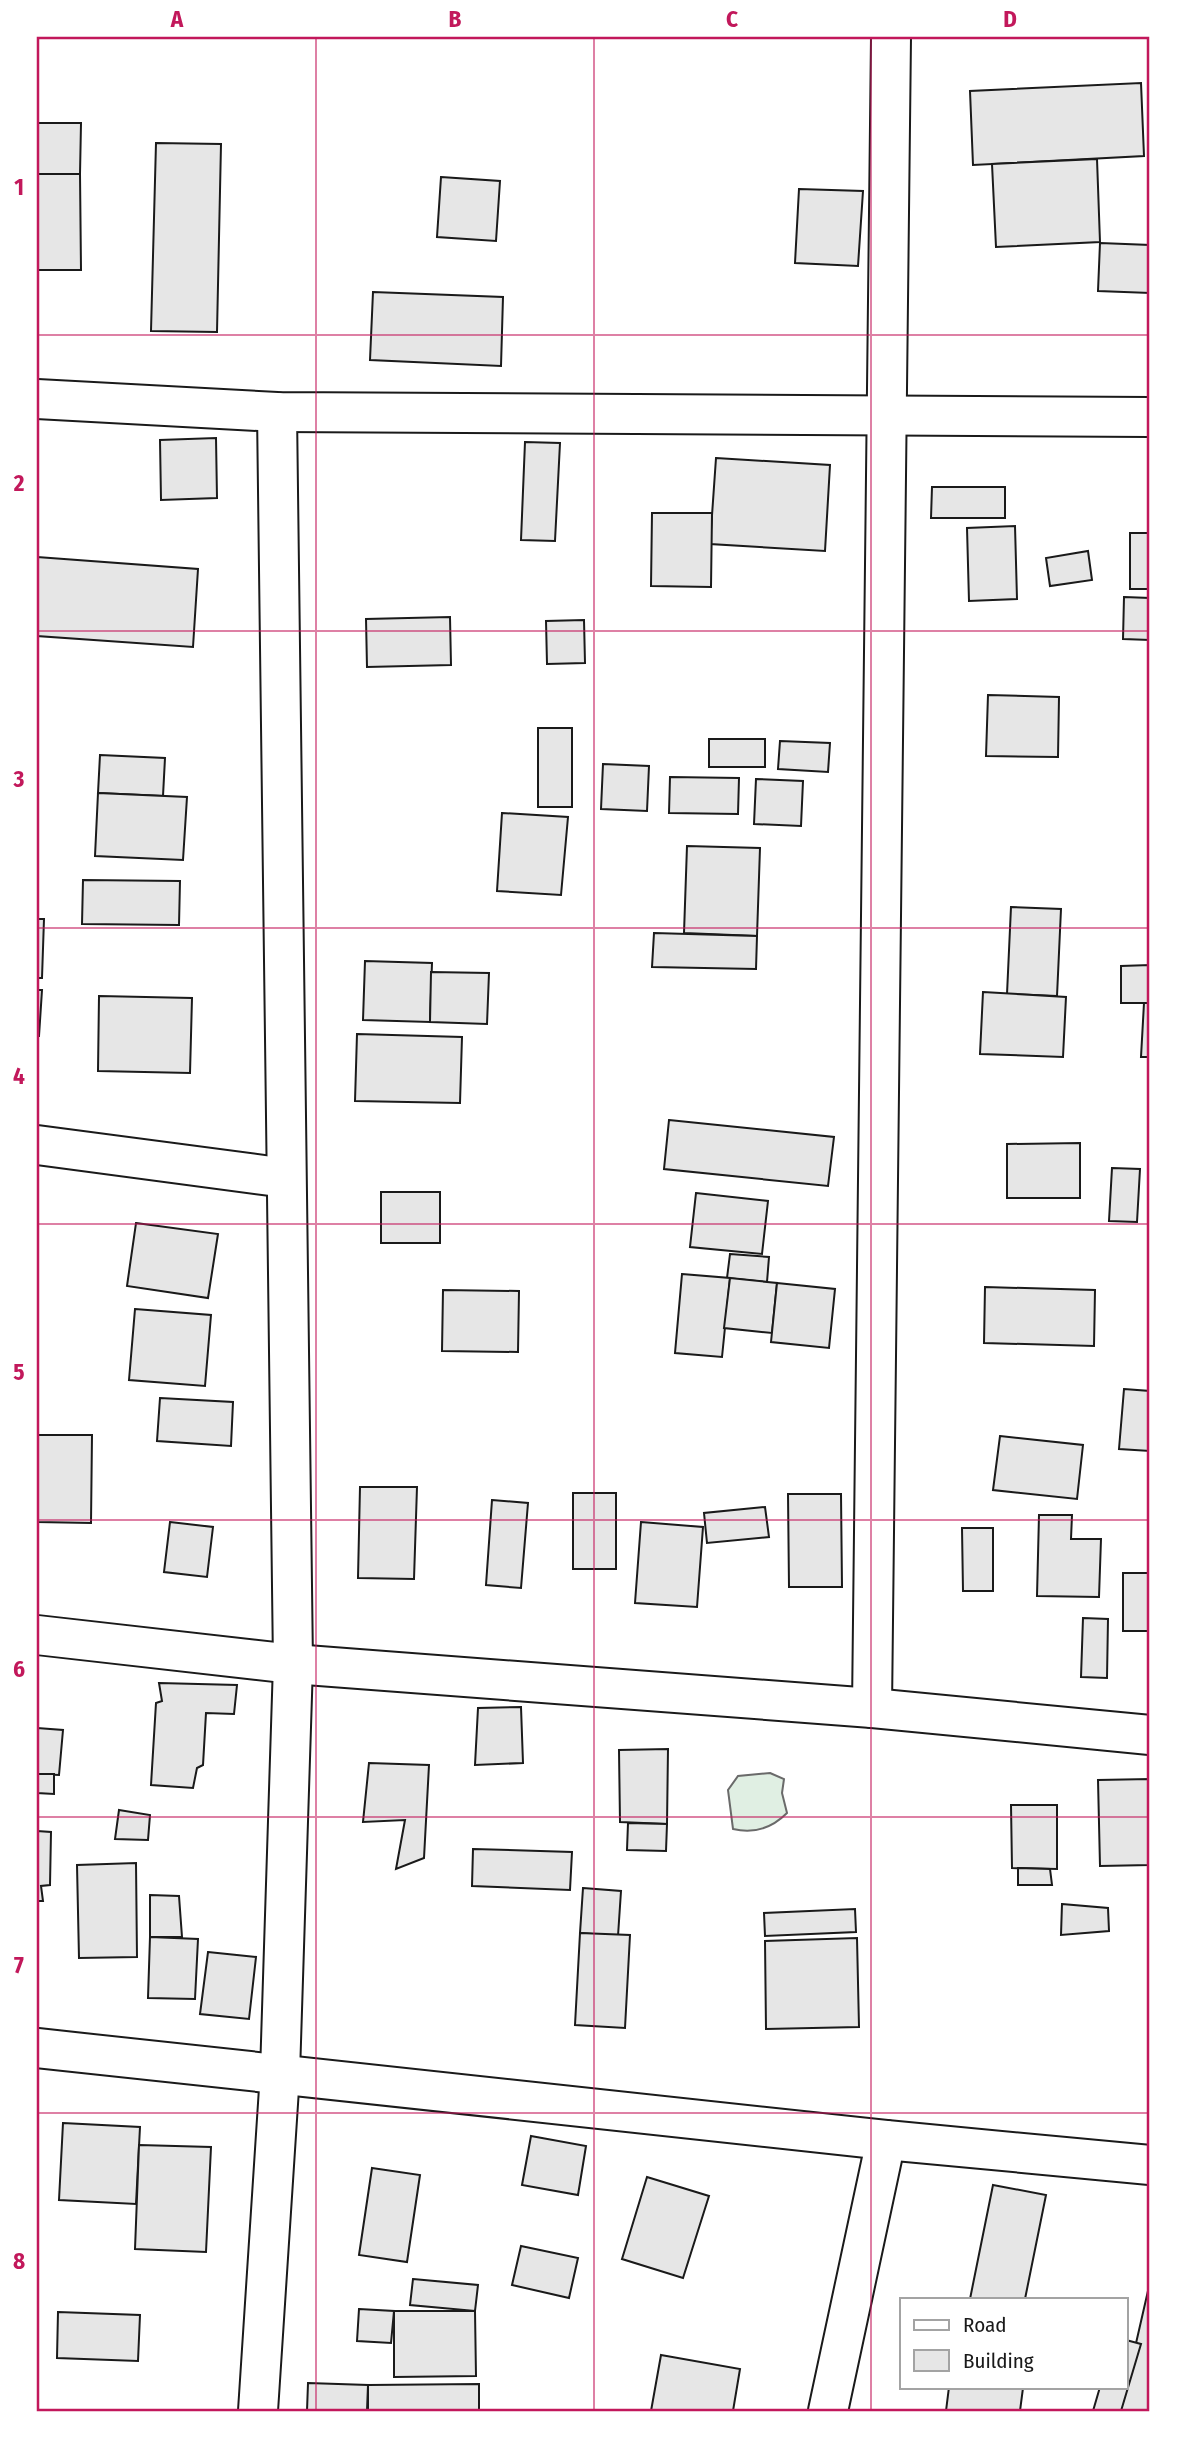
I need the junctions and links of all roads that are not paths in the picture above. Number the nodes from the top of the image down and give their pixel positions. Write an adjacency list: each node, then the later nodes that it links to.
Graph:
1 (891, 37): 4 (street)
2 (37, 399): 3 (street)
3 (277, 412): 4 (street); 7 (street)
4 (888, 415): 5 (street); 10 (street)
5 (1150, 417)
6 (37, 1145): 7 (street)
7 (286, 1178): 9 (street)
8 (37, 1635): 9 (street)
9 (293, 1664): 10 (street); 13 (street)
10 (872, 1709): 11 (street)
11 (1150, 1735)
12 (37, 2048): 13 (street)
13 (280, 2073): 14 (street); 16 (street)
14 (886, 2140): 15 (street); 17 (street)
15 (1150, 2165)
16 (258, 2411)
17 (828, 2411)

